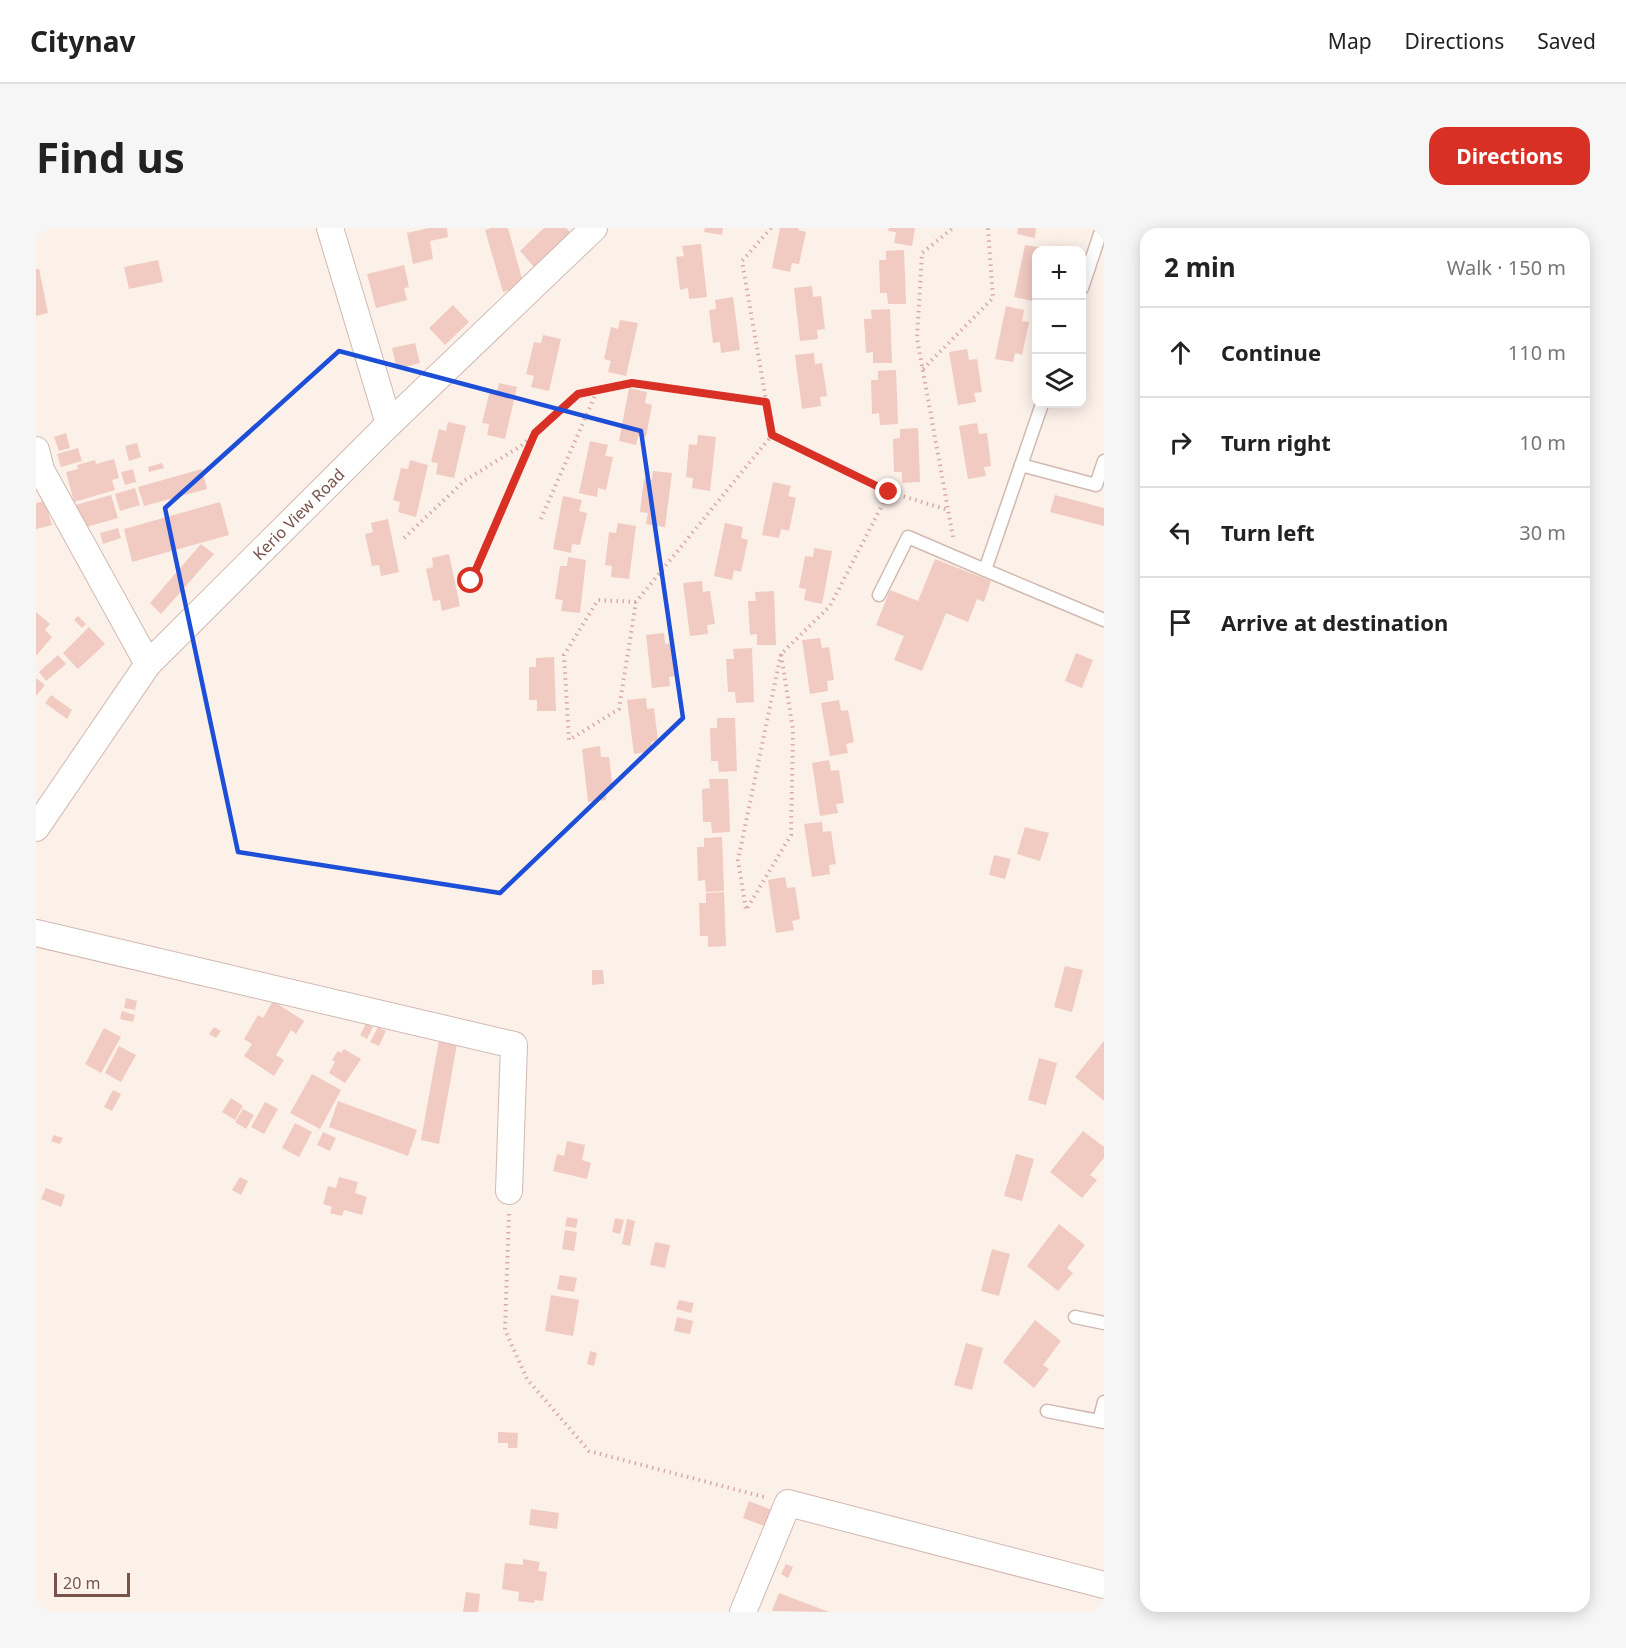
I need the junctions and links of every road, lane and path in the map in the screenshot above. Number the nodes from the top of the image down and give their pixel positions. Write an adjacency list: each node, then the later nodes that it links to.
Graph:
1 (330, 228): 12 (street)
2 (594, 228): 12 (street, Kerio View Road)
3 (771, 228): 10 (path)
4 (953, 228): 8 (path)
5 (988, 228): 8 (path)
6 (1102, 228): 7 (lane)
7 (1086, 276)
8 (922, 370): 19 (path)
9 (597, 390): 10 (path); 13 (path); 20 (path)
10 (766, 402): 14 (path)
11 (1041, 408): 17 (lane)
12 (389, 424): 29 (street, Kerio View Road)
13 (535, 433): 21 (path); 24 (path)
14 (772, 435): 18 (path); 26 (path)
15 (36, 450): 29 (street)
16 (1104, 460): 17 (lane)
17 (1021, 465): 23 (lane)
18 (889, 492): 19 (path); 28 (path)
19 (948, 510): 22 (path)
20 (541, 519)
21 (404, 538)
22 (957, 558): 23 (lane); 25 (lane)
23 (985, 570): 27 (lane)
24 (471, 581)
25 (879, 595)
26 (636, 602): 26 (path)
27 (1104, 620)
28 (781, 654): 28 (path)
29 (148, 664): 30 (street, Kerio View Road)
30 (36, 828)
31 (36, 933): 32 (street)
32 (510, 1191): 38 (path)
33 (1075, 1317): 34 (lane)
34 (1104, 1323)
35 (1104, 1402): 37 (lane)
36 (1047, 1411): 37 (lane)
37 (1102, 1422)
38 (788, 1503): 39 (street); 40 (street)
39 (1104, 1585)
40 (743, 1612)

